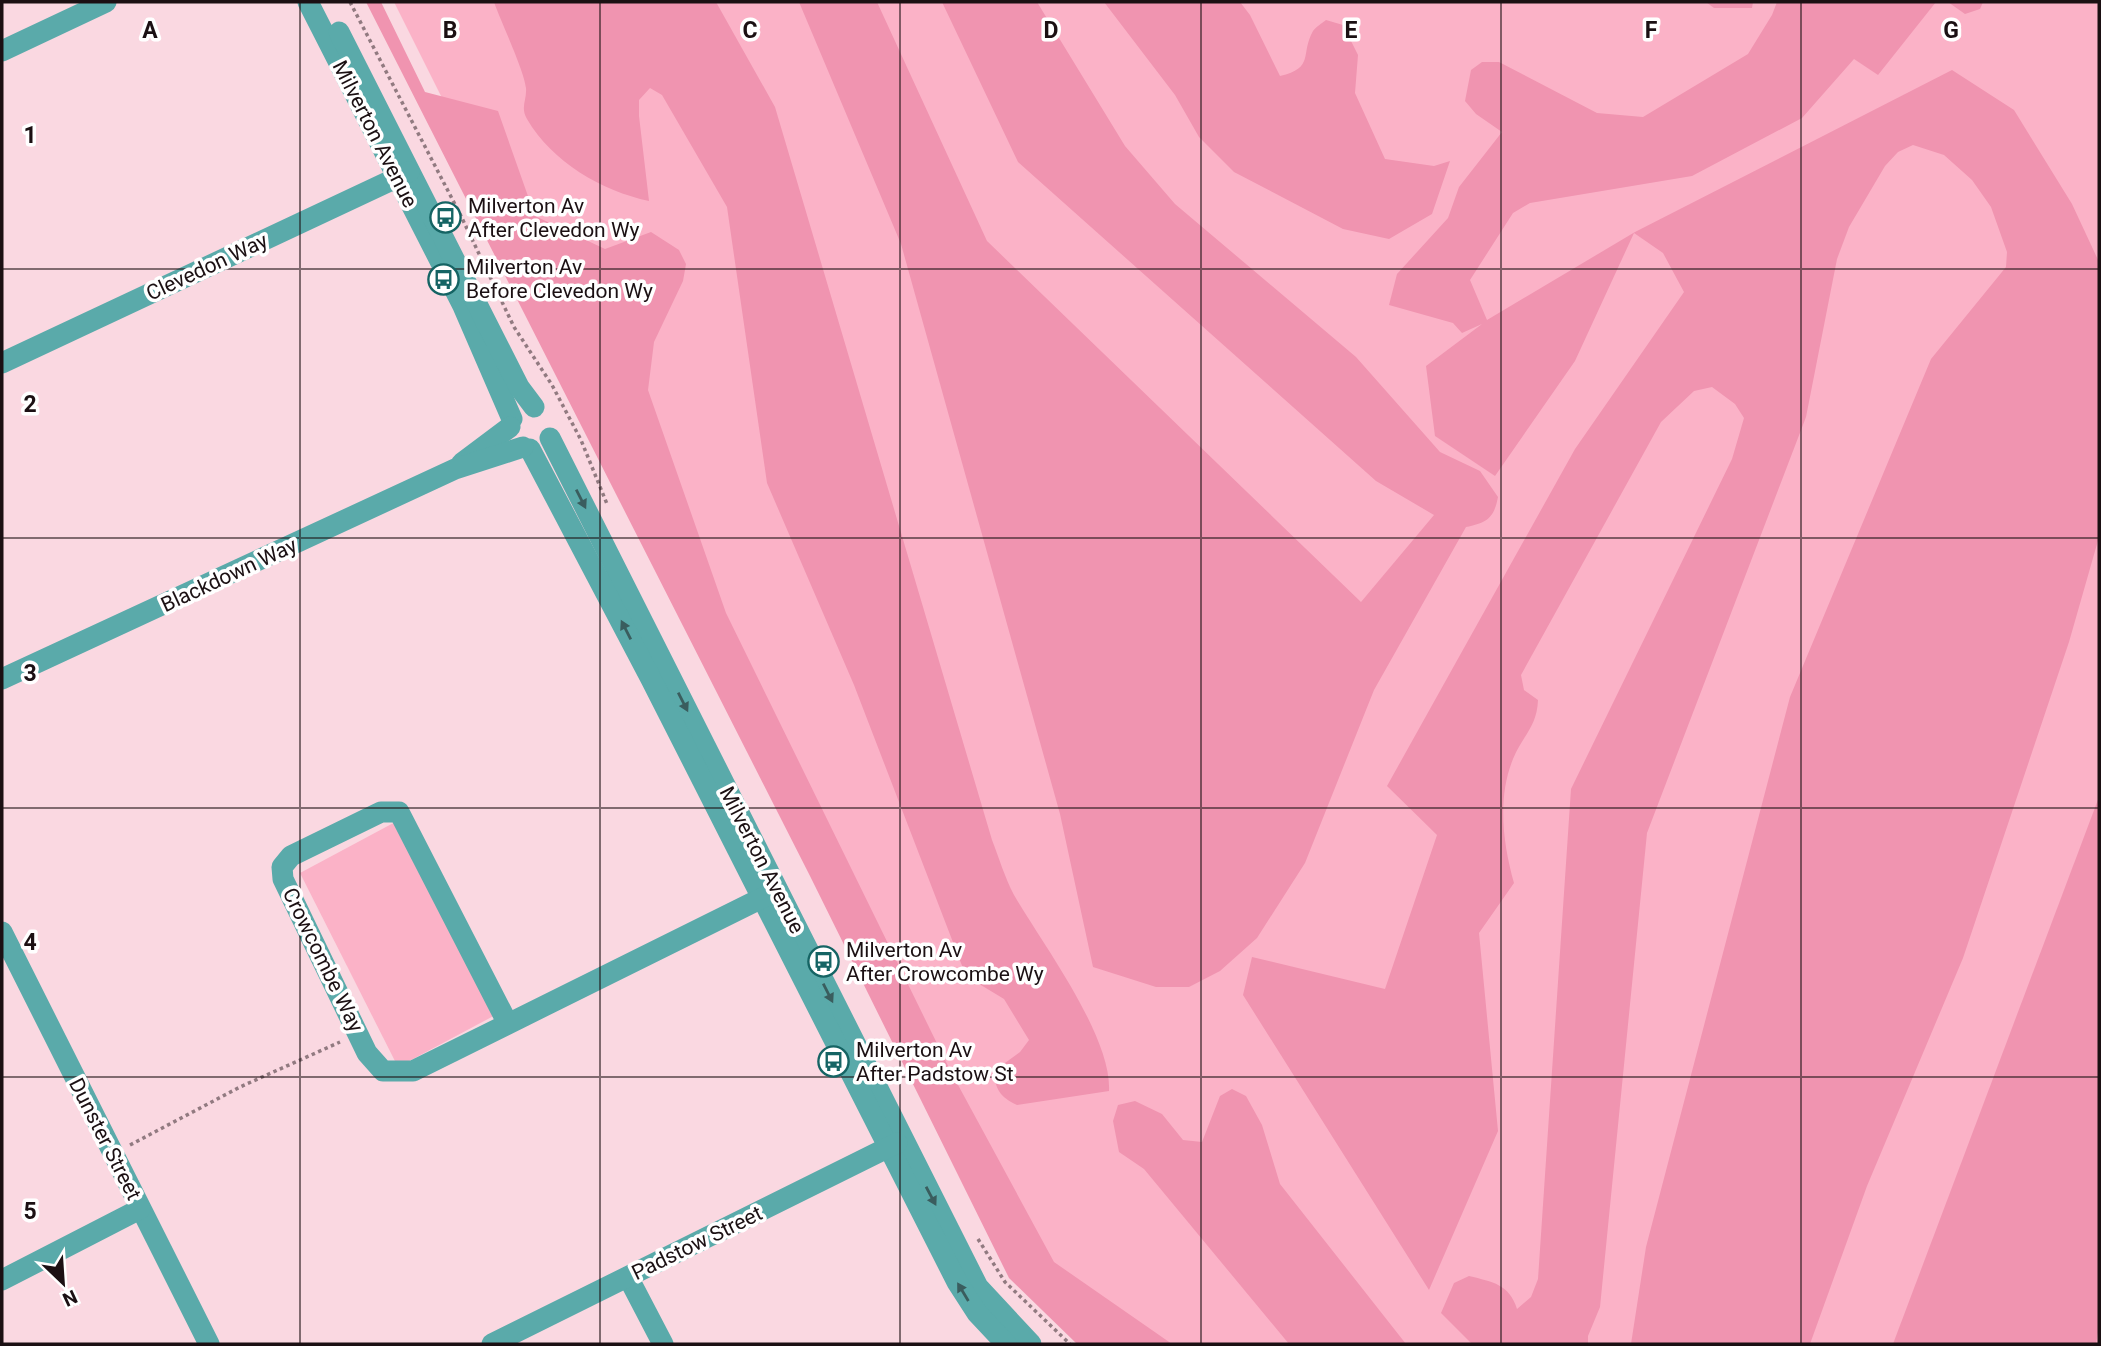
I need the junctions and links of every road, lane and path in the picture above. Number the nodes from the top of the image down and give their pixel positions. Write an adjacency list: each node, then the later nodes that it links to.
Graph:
1 (106, 2): 4 (street)
2 (308, 2): 5 (street, Milverton Avenue)
3 (324, 2): 5 (street, Milverton Avenue)
4 (2, 51)
5 (404, 174): 6 (street, Clevedon Way); 7 (street, Milverton Avenue); 8 (street, Milverton Avenue)
6 (2, 363)
7 (534, 407): 8 (street); 9 (street)
8 (511, 423): 10 (street); 11 (street, Blackdown Way)
9 (550, 438): 10 (street); 13 (street, Milverton Avenue, one-way to 13)
10 (527, 448): 11 (street, Blackdown Way); 13 (street, Milverton Avenue, one-way to 10)
11 (455, 469): 12 (street, Blackdown Way)
12 (2, 679)
13 (769, 895): 15 (street, Crowcombe Way); 17 (street, Milverton Avenue)
14 (2, 932): 18 (street, Dunster Street)
15 (508, 1024): 16 (street, Crowcombe Way); 16 (street, Crowcombe Way)
16 (359, 1034): 18 (path)
17 (894, 1145): 20 (street, Padstow Street); 25 (street, Milverton Avenue, one-way to 17); 26 (street, Milverton Avenue, one-way to 26)
18 (113, 1154): 19 (street, Dunster Street)
19 (140, 1209): 21 (street); 22 (street, Dunster Street)
20 (628, 1277): 23 (street, Padstow Street); 24 (street)
21 (2, 1280)
22 (209, 1344)
23 (492, 1344)
24 (663, 1344)
25 (1006, 1344)
26 (1031, 1344)

